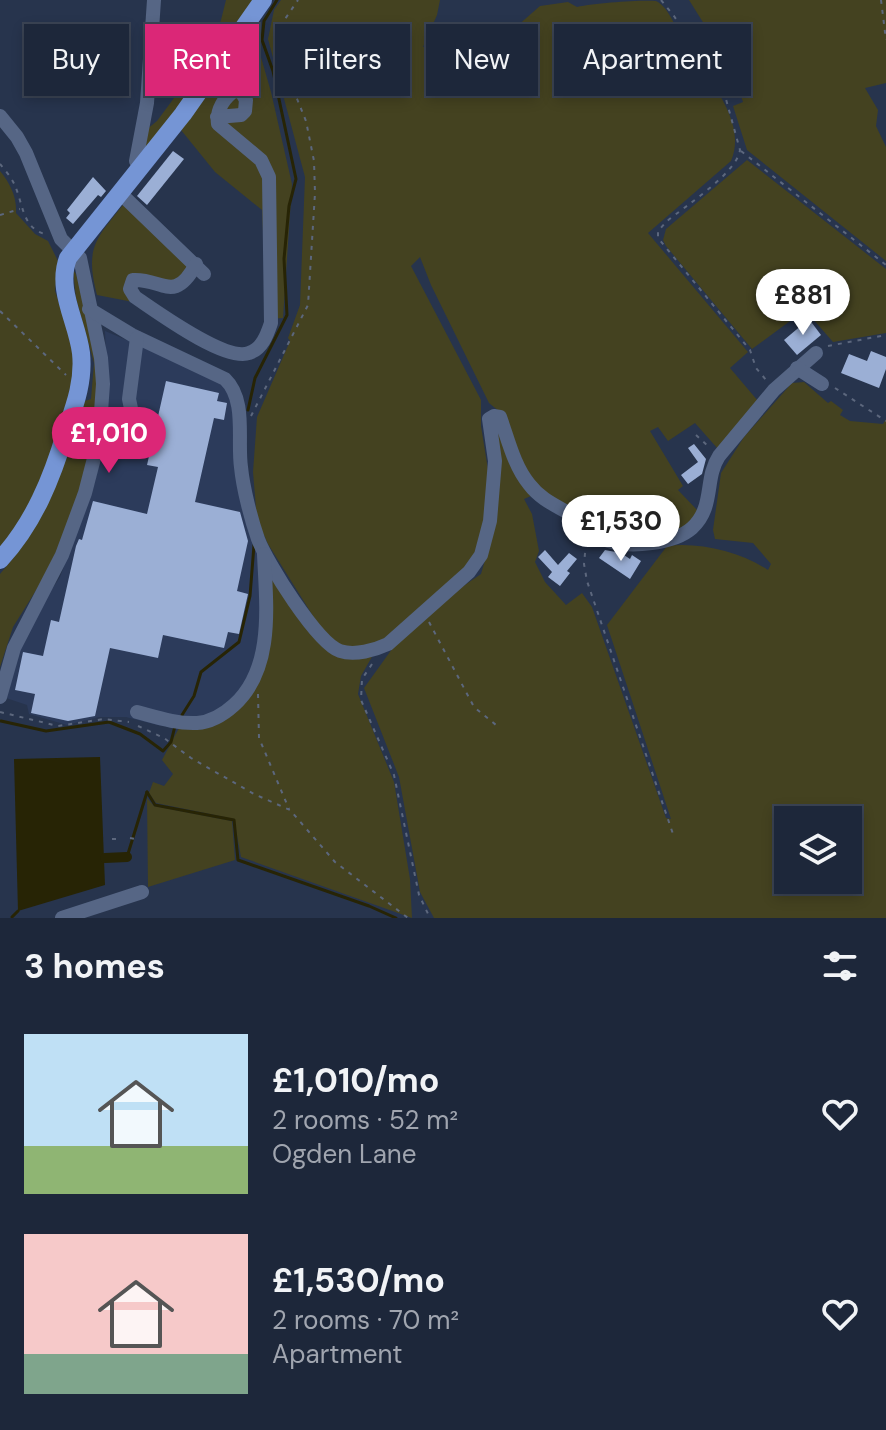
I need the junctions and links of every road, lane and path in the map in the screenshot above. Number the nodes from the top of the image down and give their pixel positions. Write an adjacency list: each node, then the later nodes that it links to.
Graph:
1 (154, 0): 15 (street)
2 (263, 0): 6 (main road)
3 (298, 0): 30 (path)
4 (661, 0): 13 (path)
5 (881, 0): 7 (path)
6 (246, 24)
7 (886, 40)
8 (195, 96): 15 (main road)
9 (227, 96): 12 (street)
10 (244, 96): 12 (street)
11 (0, 116): 19 (street)
12 (217, 117): 16 (street)
13 (740, 150): 20 (path); 29 (path)
14 (0, 164): 17 (path)
15 (140, 167): 16 (main road)
16 (119, 192): 19 (main road)
17 (21, 209): 18 (path); 19 (path)
18 (0, 215)
19 (67, 245): 21 (street); 27 (main road)
20 (886, 265)
21 (89, 309): 24 (street); 41 (street)
22 (0, 311): 27 (path)
23 (886, 335): 25 (path)
24 (137, 338): 30 (street); 32 (street)
25 (816, 353): 26 (street)
26 (797, 368): 28 (street); 29 (street)
27 (80, 384): 37 (main road)
28 (822, 384): 31 (path)
29 (774, 390): 34 (street)
30 (239, 420): 36 (street)
31 (886, 421)
32 (136, 432)
33 (696, 435): 34 (path)
34 (719, 456): 35 (street)
35 (590, 530): 38 (street); 46 (path)
36 (264, 549): 39 (street); 40 (street)
37 (0, 560)
38 (421, 611): 39 (street); 44 (path)
39 (379, 648): 54 (path)
40 (257, 675): 43 (street); 45 (path)
41 (0, 697)
42 (0, 712): 45 (path)
43 (137, 712)
44 (496, 725)
45 (290, 810): 53 (path)
46 (673, 834)
47 (130, 838): 50 (path)
48 (112, 839): 49 (path)
49 (119, 839)
50 (135, 839)
51 (142, 892): 52 (street)
52 (62, 918)
53 (408, 918)
54 (430, 918)

